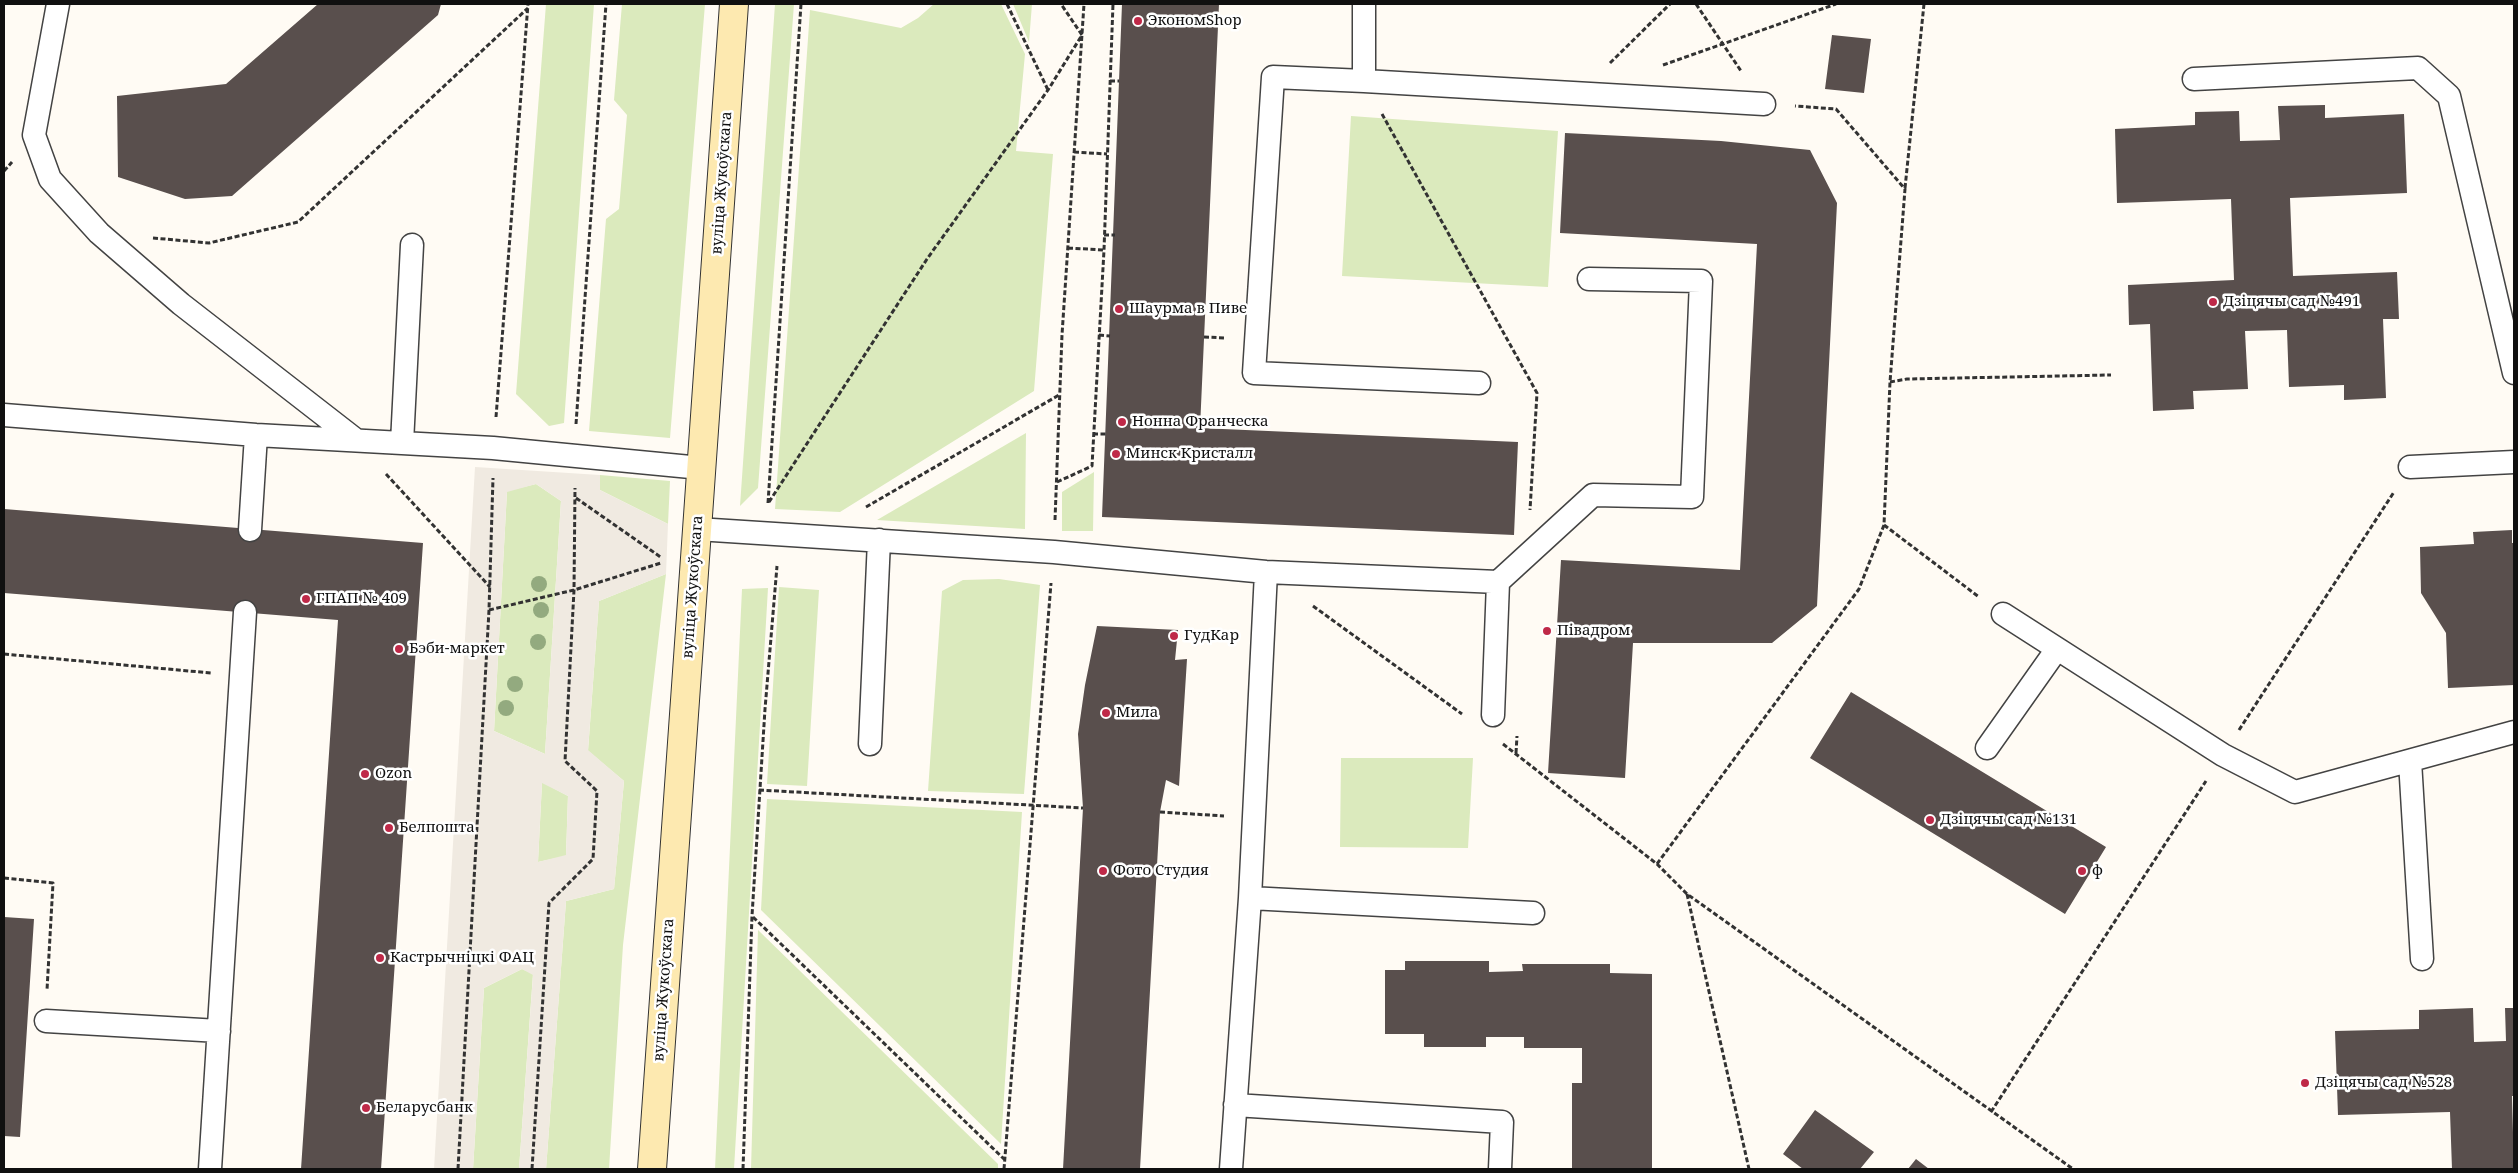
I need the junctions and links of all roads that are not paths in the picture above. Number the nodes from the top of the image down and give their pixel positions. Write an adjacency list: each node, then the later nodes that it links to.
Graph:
1 (58, 4): 13 (lane)
2 (734, 4): 17 (main road, вуліца Жукоўскага)
3 (1364, 4): 5 (lane)
4 (2194, 79): 9 (lane)
5 (1364, 81): 6 (lane); 10 (lane)
6 (1764, 104)
7 (412, 245): 14 (lane)
8 (1589, 279): 22 (lane)
9 (2514, 373)
10 (1479, 383)
11 (4, 415): 12 (lane)
12 (256, 435): 13 (lane); 19 (lane)
13 (356, 440): 14 (lane)
14 (402, 443): 17 (lane)
15 (2514, 462): 16 (lane)
16 (2410, 467)
17 (701, 468): 18 (main road, вуліца Жукоўскага)
18 (697, 529): 20 (lane); 38 (main road, вуліца Жукоўскага)
19 (250, 530)
20 (879, 540): 21 (lane); 28 (lane)
21 (1266, 572): 22 (lane); 31 (lane)
22 (1498, 582): 26 (lane)
23 (245, 612): 35 (lane)
24 (2003, 614): 25 (lane)
25 (2057, 649): 29 (lane); 30 (lane)
26 (1492, 715)
27 (2514, 732): 30 (lane)
28 (870, 744)
29 (1987, 748)
30 (2410, 761): 33 (lane)
31 (1250, 898): 32 (lane); 36 (lane)
32 (1533, 914)
33 (2422, 959)
34 (46, 1021): 35 (lane)
35 (219, 1031): 37 (lane)
36 (1235, 1105): 39 (lane); 40 (lane)
37 (210, 1169)
38 (652, 1169)
39 (1231, 1169)
40 (1500, 1169)

